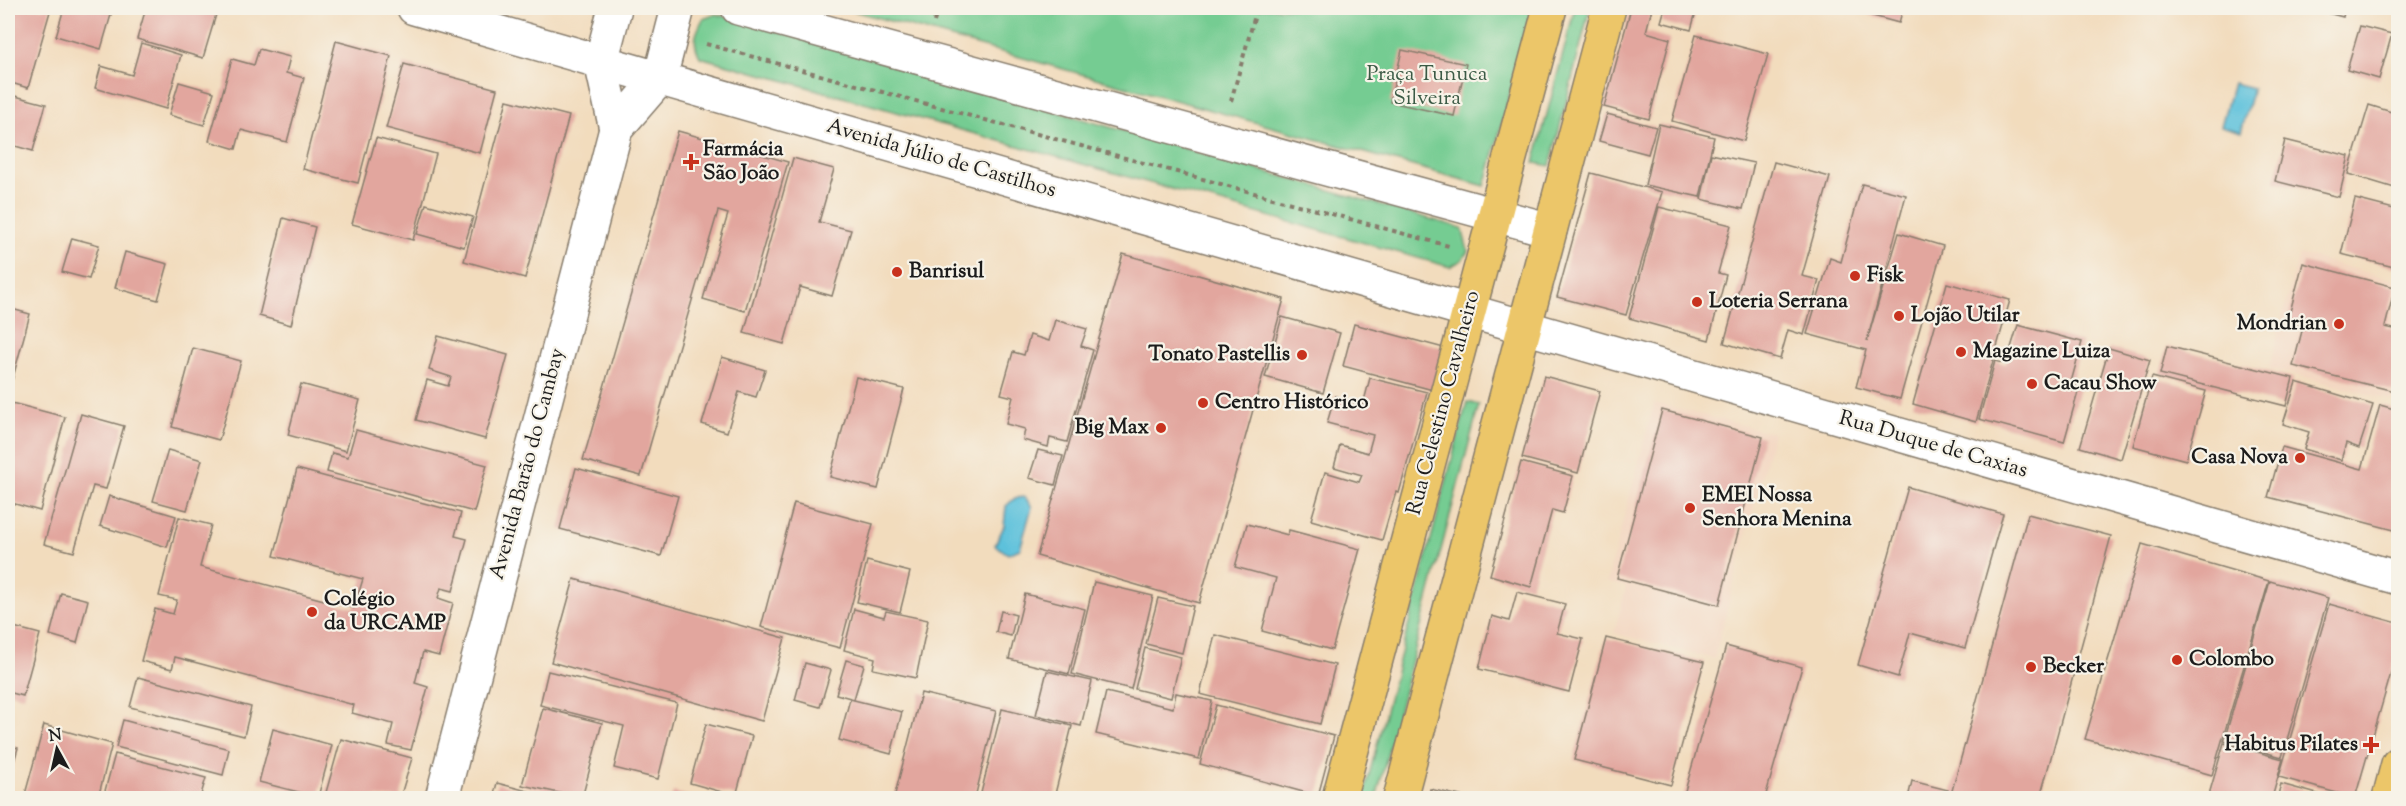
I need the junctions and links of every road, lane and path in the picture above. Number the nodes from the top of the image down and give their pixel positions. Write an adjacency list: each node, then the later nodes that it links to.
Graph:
1 (414, 8): 10 (street, Avenida Júlio de Castilhos)
2 (615, 8): 10 (street, Avenida Barão do Cambay)
3 (738, 8): 14 (street)
4 (938, 8): 9 (path)
5 (1257, 8): 12 (path)
6 (1550, 8): 14 (main road, Rua Celestino Cavalheiro)
7 (1609, 8): 15 (main road)
8 (675, 21): 11 (street, Avenida Barão do Cambay); 16 (path)
9 (934, 22)
10 (601, 62): 11 (street, Avenida Júlio de Castilhos); 13 (street, Avenida Barão do Cambay)
11 (660, 78): 13 (street, Avenida Barão do Cambay); 17 (street, Avenida Júlio de Castilhos)
12 (1231, 101)
13 (616, 129): 21 (street, Avenida Barão do Cambay)
14 (1496, 214): 15 (street); 16 (main road, Rua Celestino Cavalheiro)
15 (1550, 230): 18 (main road)
16 (1484, 255): 17 (main road, Rua Celestino Cavalheiro)
17 (1468, 311): 18 (street, Rua Duque de Caxias); 22 (main road, Rua Celestino Cavalheiro)
18 (1524, 327): 19 (street, Rua Duque de Caxias); 23 (main road)
19 (2398, 578)
20 (2398, 764): 24 (main road)
21 (442, 798)
22 (1340, 798)
23 (1401, 798)
24 (2390, 798)

